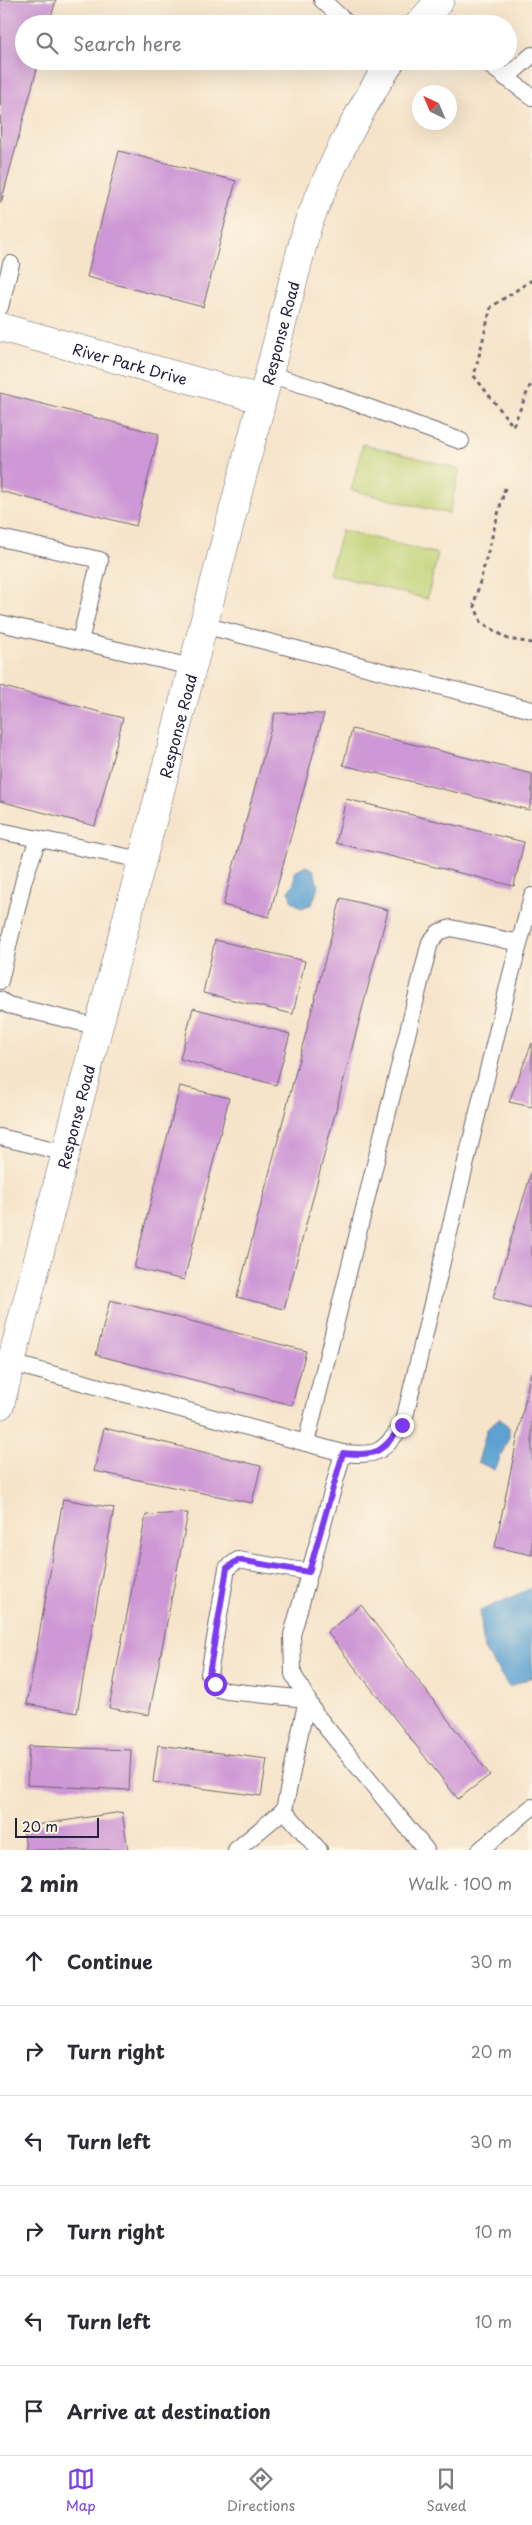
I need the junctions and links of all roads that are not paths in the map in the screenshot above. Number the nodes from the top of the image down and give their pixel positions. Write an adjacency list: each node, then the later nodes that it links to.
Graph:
1 (322, 0): 2 (lane)
2 (338, 15)
3 (532, 55): 4 (lane)
4 (517, 68)
5 (385, 70): 13 (street, Response Road)
6 (496, 70): 8 (lane)
7 (515, 70): 8 (lane)
8 (506, 78): 9 (lane)
9 (532, 97)
10 (11, 264): 11 (lane)
11 (0, 307)
12 (0, 327): 13 (street, River Park Drive)
13 (265, 387): 14 (lane); 17 (street, Response Road)
14 (461, 441)
15 (0, 538): 18 (lane)
16 (0, 623): 18 (lane)
17 (202, 625): 19 (street, Response Road); 20 (lane)
18 (80, 641): 19 (lane)
19 (192, 667): 23 (street, Response Road)
20 (532, 710)
21 (0, 831): 22 (lane)
22 (38, 839): 23 (lane); 26 (lane)
23 (142, 860): 28 (street, Response Road)
24 (532, 896): 25 (lane)
25 (520, 943): 33 (lane); 34 (lane)
26 (0, 981)
27 (0, 1000): 28 (lane)
28 (99, 1027): 30 (street, Response Road)
29 (0, 1137): 30 (lane)
30 (67, 1153): 31 (street, Response Road)
31 (11, 1363): 32 (street, Response Road); 33 (lane)
32 (0, 1404)
33 (306, 1443): 34 (lane)
34 (343, 1453): 35 (lane)
35 (309, 1572): 36 (lane); 36 (lane)
36 (307, 1699): 38 (lane); 41 (lane)
37 (532, 1807): 42 (lane)
38 (284, 1810): 39 (lane); 40 (lane)
39 (236, 1850)
40 (319, 1850)
41 (426, 1850)
42 (480, 1850)

